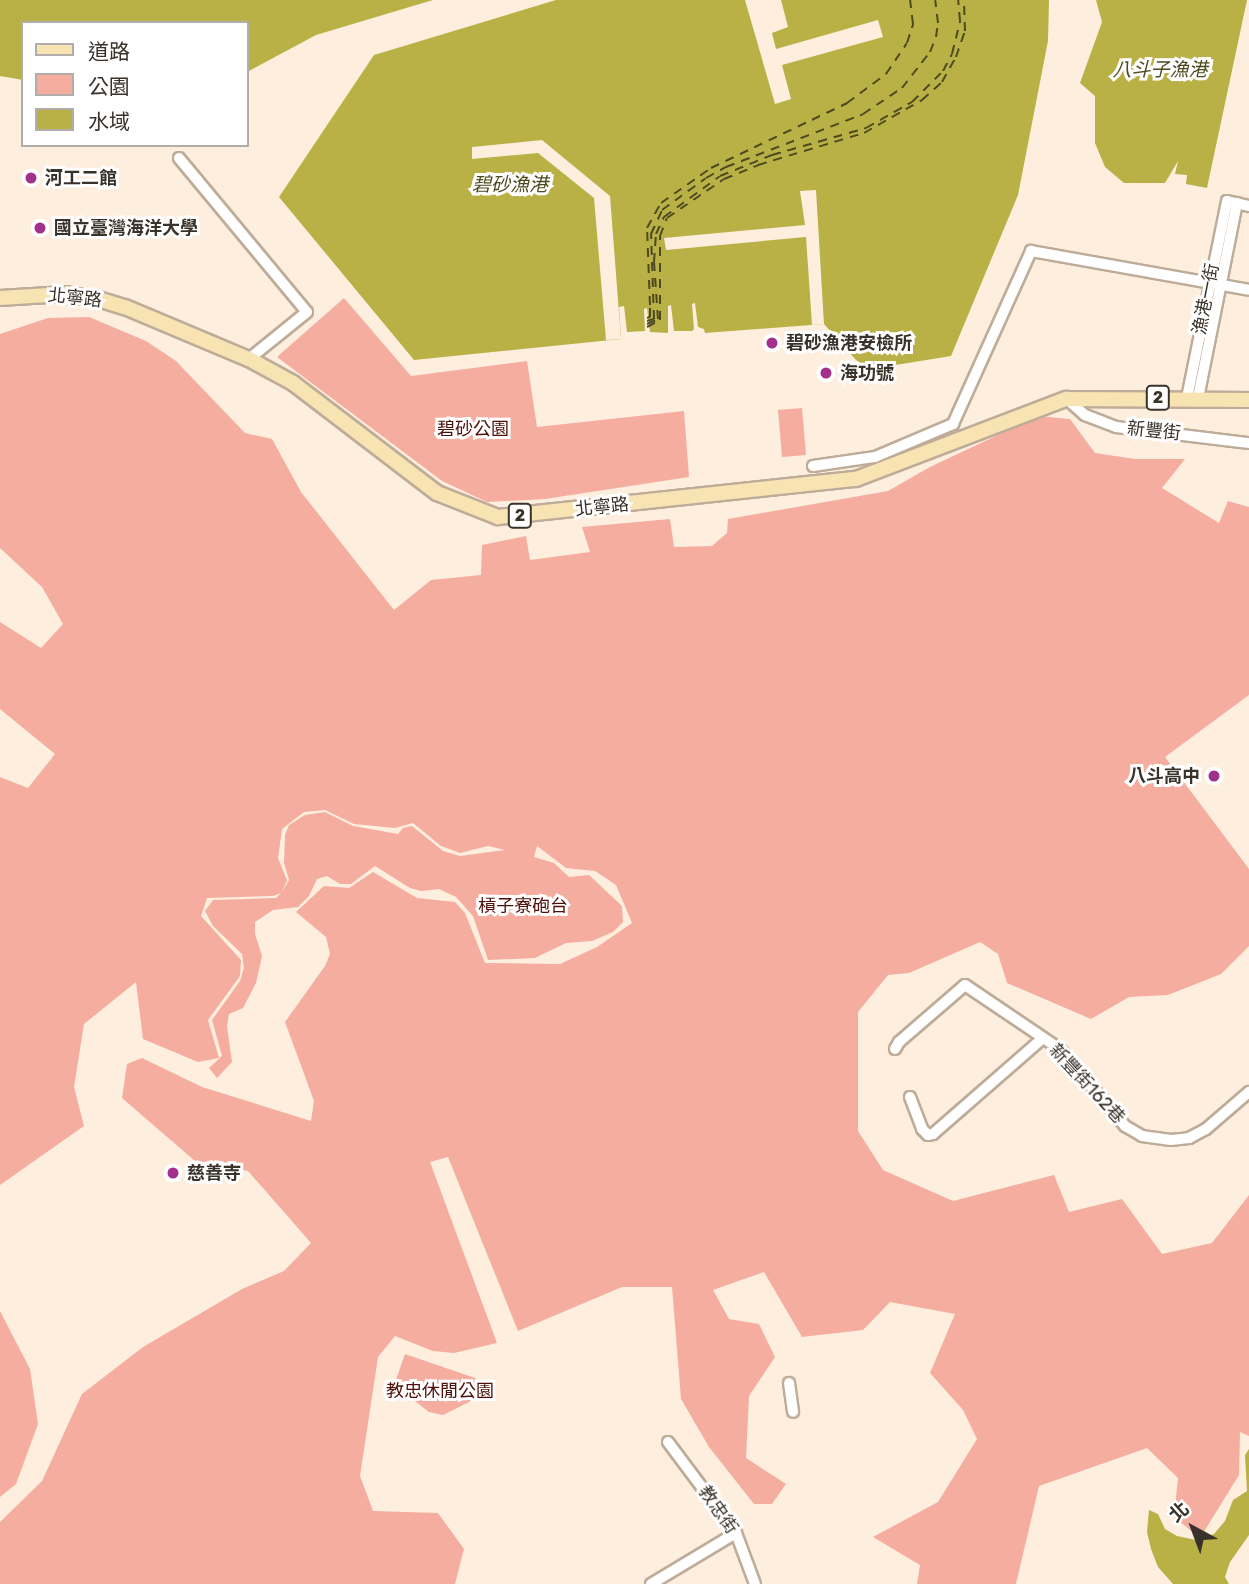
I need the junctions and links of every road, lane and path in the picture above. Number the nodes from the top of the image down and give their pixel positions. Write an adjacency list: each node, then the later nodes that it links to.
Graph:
1 (179, 158): 8 (street)
2 (1232, 202): 3 (street); 4 (street, 漁港一街); 5 (street, 漁港一街)
3 (1249, 206)
4 (1208, 284): 5 (street); 9 (street, 漁港一街); 13 (street)
5 (1221, 285): 6 (street); 9 (street, 漁港一街)
6 (1249, 290)
7 (0, 298): 8 (main road, 北寧路 / 2)
8 (249, 359): 10 (main road, 北寧路 / 2)
9 (1193, 398): 10 (main road, 北寧路 / 2); 11 (main road, 北寧路 / 2)
10 (1066, 399): 12 (street, 新豐街)
11 (1249, 400)
12 (1249, 443)
13 (813, 466)
14 (1043, 1038): 15 (street, 新豐街162巷); 16 (street, 新豐街162巷); 17 (street)
15 (895, 1049)
16 (1249, 1092)
17 (910, 1097)
18 (789, 1383): 19 (street)
19 (793, 1412)
20 (668, 1442): 21 (street, 教忠街)
21 (736, 1533): 22 (street); 23 (street, 教忠街)
22 (651, 1584)
23 (755, 1584)

